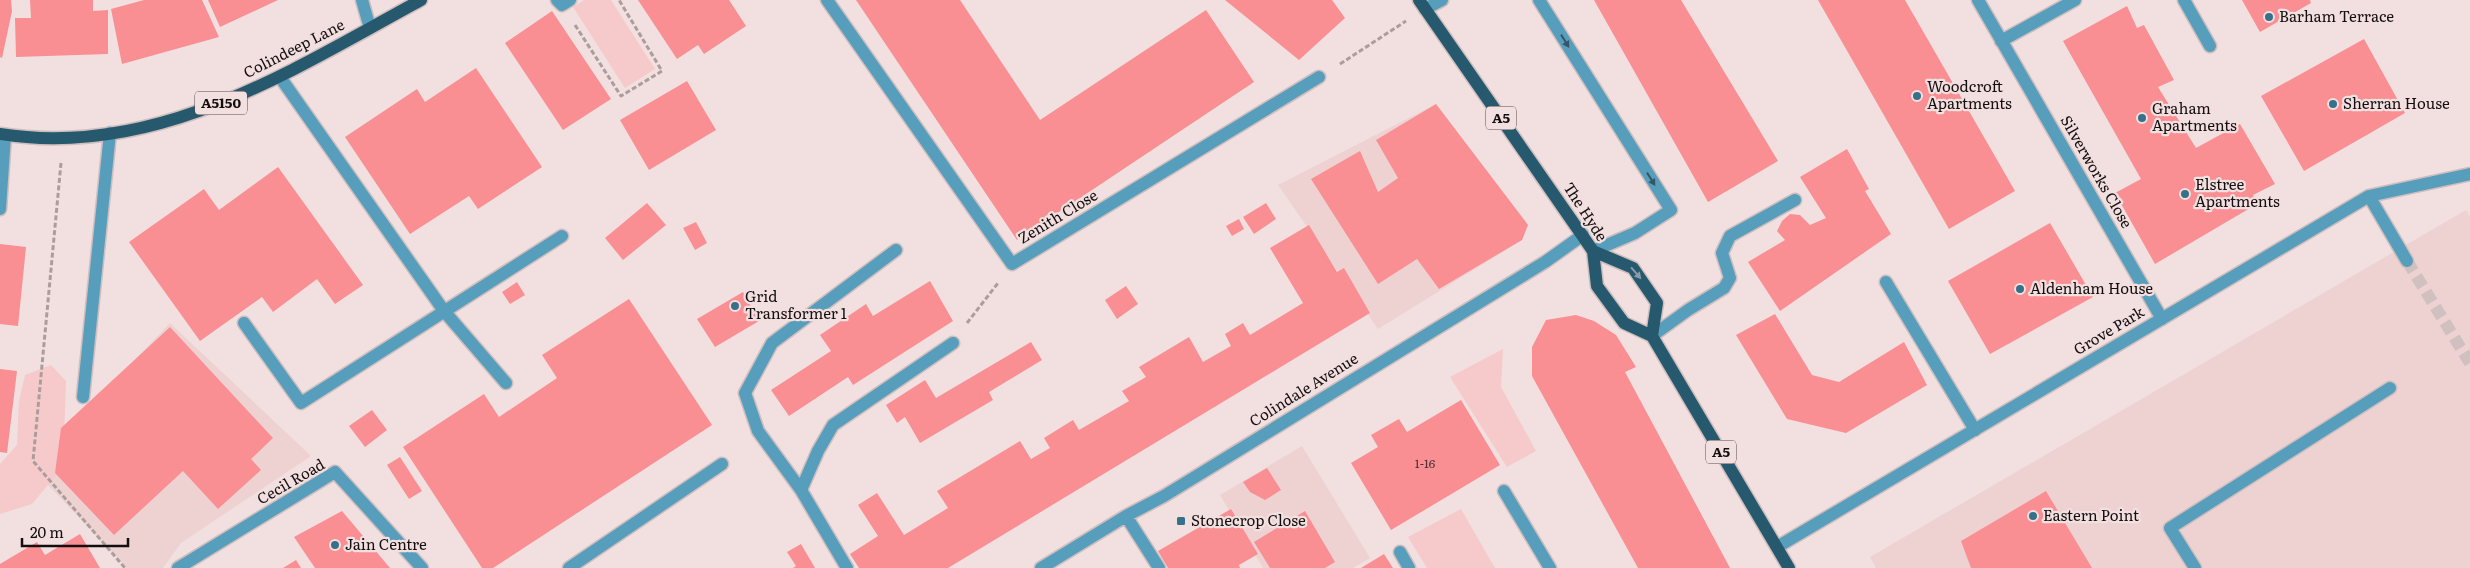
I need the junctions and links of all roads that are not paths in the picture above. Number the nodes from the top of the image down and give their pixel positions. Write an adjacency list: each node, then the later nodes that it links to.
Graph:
1 (362, 0): 10 (street)
2 (421, 0): 10 (main road, Colindeep Lane / A5150)
3 (827, 0): 14 (street, Zenith Close)
4 (1442, 0): 9 (street)
5 (1539, 0): 24 (street, one-way to 24)
6 (1978, 0): 11 (street, Silverworks Close)
7 (2075, 0): 11 (street)
8 (2184, 0): 12 (street)
9 (1422, 4): 22 (main road, The Hyde / A5)
10 (370, 28): 13 (main road, Colindeep Lane / A5150)
11 (2002, 41): 28 (street, Silverworks Close)
12 (2210, 46)
13 (280, 77): 15 (main road, Colindeep Lane / A5150); 27 (street)
14 (1320, 77)
15 (110, 133): 16 (main road, Colindeep Lane / A5150); 34 (street)
16 (2, 134): 20 (street)
17 (2470, 174): 18 (street, Grove Park)
18 (2369, 196): 25 (street); 28 (street, Grove Park)
19 (1795, 200): 30 (street)
20 (0, 209)
21 (562, 236): 27 (street)
22 (1583, 236): 24 (main road, The Hyde / A5); 39 (street, Colindale Avenue)
23 (896, 250): 37 (street)
24 (1593, 251): 30 (main road, The Hyde / A5); 30 (main road, one-way to 30)
25 (2407, 261)
26 (1886, 282): 35 (street)
27 (444, 311): 29 (street); 32 (street)
28 (2162, 319): 35 (street, Grove Park)
29 (244, 323)
30 (1652, 336): 40 (main road, A5)
31 (953, 343): 37 (street)
32 (506, 383)
33 (2390, 388): 51 (street)
34 (83, 397)
35 (1976, 430): 40 (street, Grove Park)
36 (722, 464): 44 (street)
37 (801, 490): 45 (street)
38 (1504, 491): 49 (street)
39 (1126, 516): 46 (street, Colindale Avenue); 47 (street)
40 (1777, 548): 50 (main road, A5)
41 (1400, 552): 48 (street)
42 (178, 568): 43 (street, Cecil Road)
43 (422, 568)
44 (569, 568)
45 (847, 568)
46 (1040, 568)
47 (1159, 568)
48 (1409, 568)
49 (1550, 568)
50 (1789, 568)
51 (2195, 568)

